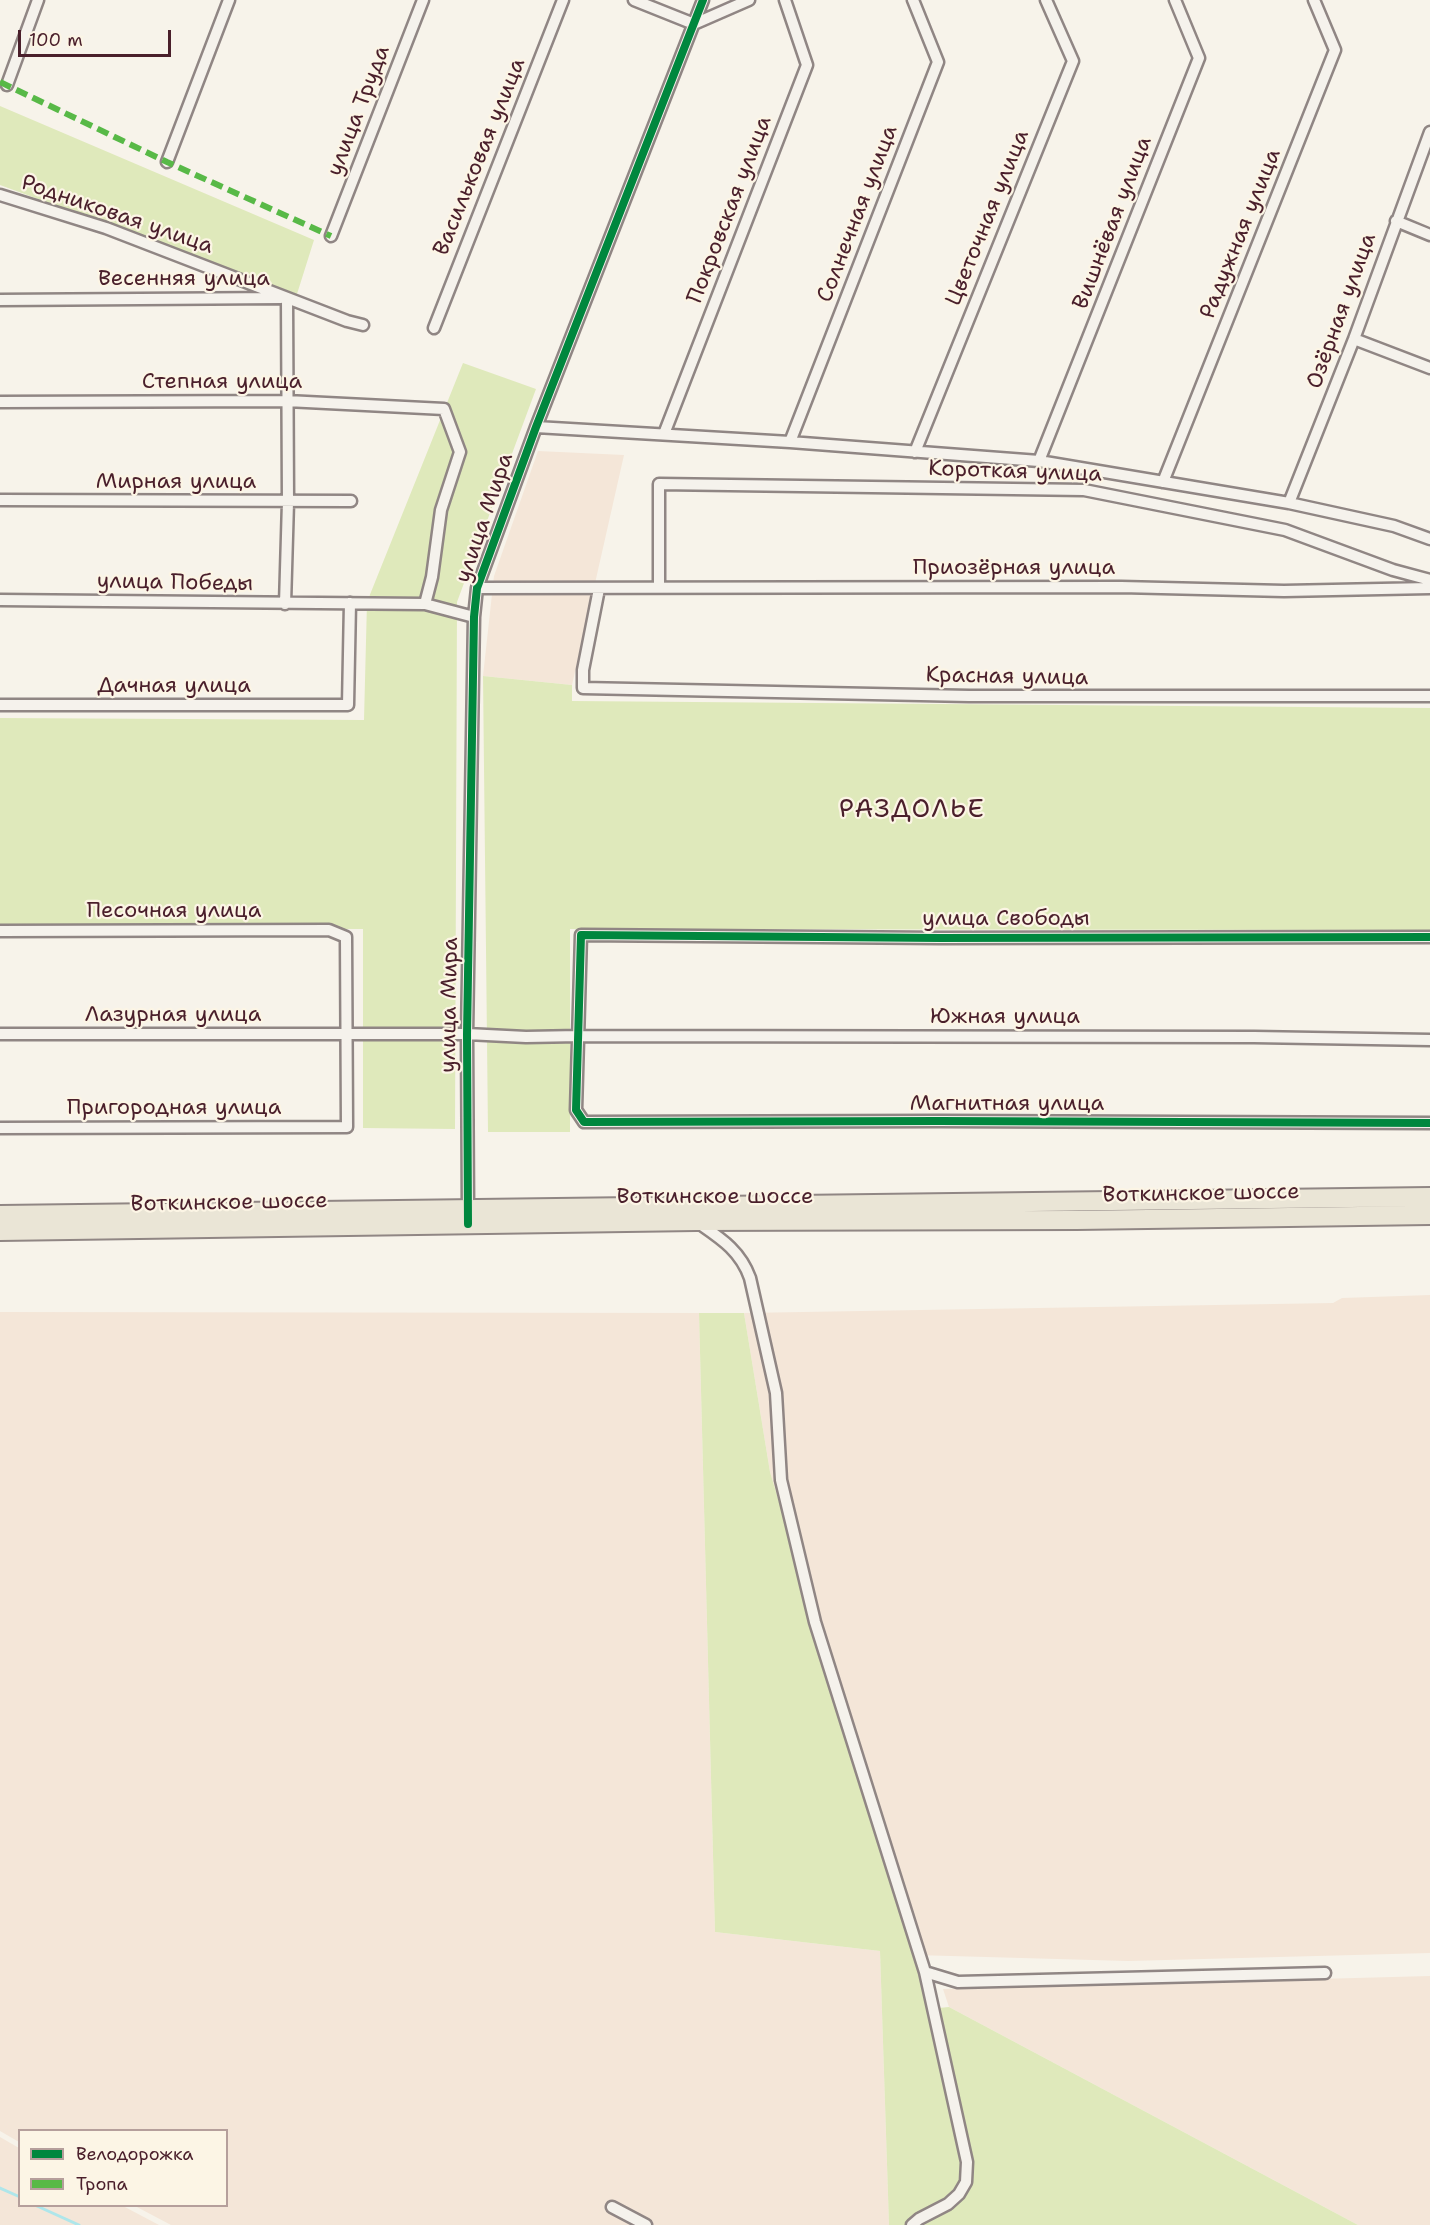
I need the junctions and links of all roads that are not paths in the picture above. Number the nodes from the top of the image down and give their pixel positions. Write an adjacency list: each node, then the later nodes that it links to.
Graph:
1 (38, 0): 14 (street)
2 (229, 0): 16 (street)
3 (423, 0): 20 (street, улица Труда)
4 (563, 0): 24 (street, Васильковая улица)
5 (634, 0): 13 (street)
6 (703, 0): 13 (street, улица Мира)
7 (749, 0): 13 (street)
8 (785, 0): 30 (street, Покровская улица)
9 (913, 0): 31 (street, Солнечная улица)
10 (1046, 0): 32 (street, Цветочная улица)
11 (1175, 0): 33 (street, Вишнёвая улица)
12 (1314, 0): 34 (street, Радужная улица)
13 (694, 24): 29 (street, улица Мира)
14 (7, 85)
15 (1430, 132): 18 (street, Озёрная улица)
16 (167, 162)
17 (0, 195): 21 (street, Родниковая улица)
18 (1396, 221): 19 (street); 25 (street, Озёрная улица)
19 (1430, 235)
20 (331, 236)
21 (287, 298): 22 (street, Весенняя улица); 23 (street, Весенняя улица); 27 (street)
22 (0, 300)
23 (363, 325)
24 (434, 328)
25 (1354, 339): 26 (street); 38 (street, Озёрная улица)
26 (1430, 368)
27 (287, 401): 28 (street, Степная улица); 36 (street); 48 (street, Степная улица)
28 (0, 402)
29 (536, 427): 30 (street); 42 (street, улица Мира)
30 (664, 434): 31 (street)
31 (790, 442): 32 (street)
32 (915, 452): 33 (street)
33 (1040, 461): 34 (street)
34 (1163, 482): 38 (street)
35 (0, 500): 36 (street, Мирная улица)
36 (288, 501): 37 (street, Мирная улица); 47 (street)
37 (351, 501)
38 (1289, 503): 39 (street)
39 (1430, 539)
40 (1430, 580): 41 (street, Короткая улица)
41 (659, 587): 43 (street, Приозёрная улица); 44 (street, Приозёрная улица)
42 (477, 588): 44 (street, Приозёрная улица); 49 (street, улица Мира)
43 (1430, 588)
44 (599, 589): 50 (street, Красная улица)
45 (0, 600): 47 (street, улица Победы)
46 (350, 603): 47 (street, улица Победы); 48 (street, улица Победы); 51 (street, Дачная улица)
47 (285, 604)
48 (425, 604): 49 (street, улица Победы)
49 (474, 617): 56 (street, улица Мира)
50 (1430, 696)
51 (0, 705)
52 (0, 931): 55 (street, Песочная улица)
53 (1430, 937): 57 (street, улица Свободы)
54 (0, 1034): 55 (street, Лазурная улица)
55 (346, 1034): 56 (street, Лазурная улица); 60 (street, Пригородная улица)
56 (467, 1034): 57 (street, Южная улица); 64 (street, улица Мира)
57 (579, 1035): 58 (street, Южная улица); 59 (street, Магнитная улица)
58 (1430, 1040)
59 (1430, 1123)
60 (0, 1128)
61 (1430, 1197): 64 (main road, Воткинское шоссе)
62 (0, 1215): 64 (main road, Воткинское шоссе)
63 (1430, 1215): 65 (main road, Воткинское шоссе)
64 (468, 1216): 65 (main road, Воткинское шоссе); 66 (main road, Воткинское шоссе)
65 (696, 1221): 67 (street)
66 (0, 1231)
67 (925, 1972): 68 (street); 71 (street)
68 (1325, 1973)
69 (612, 2207): 70 (street)
70 (646, 2225)
71 (912, 2225)

